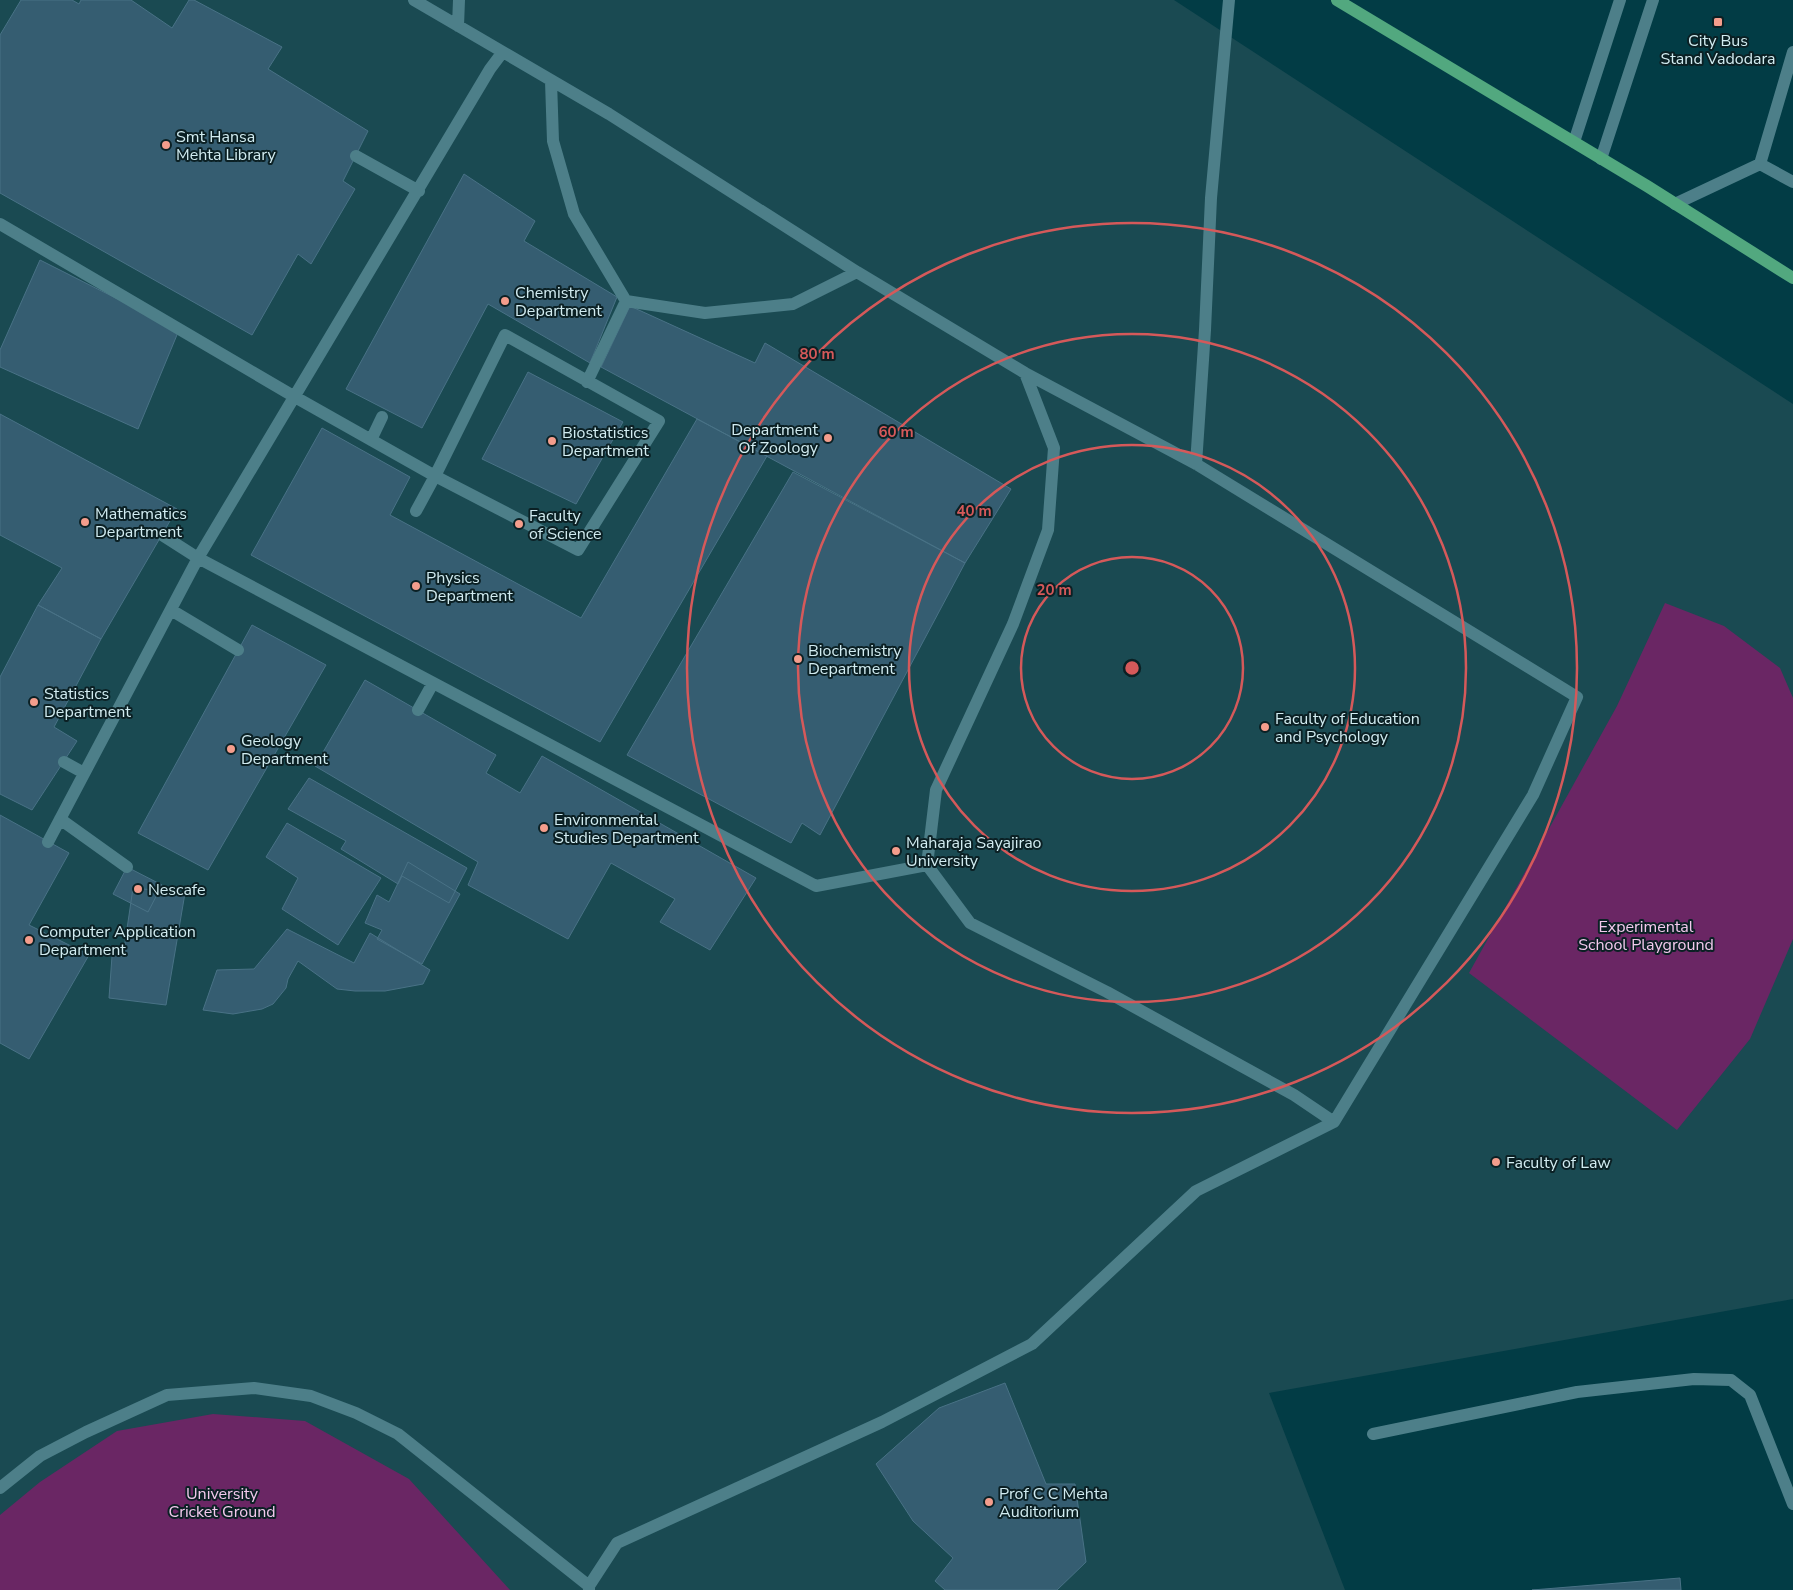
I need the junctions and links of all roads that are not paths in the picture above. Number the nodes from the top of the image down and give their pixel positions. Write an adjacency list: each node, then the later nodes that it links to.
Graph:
1 (414, 0): 7 (street)
2 (459, 0): 7 (street)
3 (1229, 0): 27 (street)
4 (1337, 0): 11 (main road)
5 (1620, 0): 11 (street)
6 (1653, 0): 13 (street)
7 (458, 26): 9 (street)
8 (1793, 52): 14 (street)
9 (502, 53): 10 (street); 16 (street)
10 (551, 81): 19 (street); 21 (street)
11 (1574, 142): 13 (main road)
12 (356, 156): 16 (street)
13 (1601, 159): 17 (main road)
14 (1760, 164): 15 (street); 17 (street)
15 (1793, 182)
16 (419, 191): 24 (street)
17 (1675, 204): 20 (main road)
18 (0, 224): 24 (street)
19 (856, 272): 21 (street); 22 (street)
20 (1793, 278)
21 (626, 301): 23 (street)
22 (1025, 373): 27 (street); 40 (street)
23 (587, 382): 28 (street); 28 (street)
24 (294, 397): 26 (street); 31 (street)
25 (382, 417): 26 (street)
26 (371, 440): 28 (street)
27 (1196, 464): 42 (street)
28 (435, 476): 29 (street)
29 (416, 511)
30 (162, 535): 31 (street)
31 (198, 558): 32 (street); 34 (street)
32 (171, 610): 33 (street); 37 (street)
33 (238, 650)
34 (433, 683): 35 (street); 40 (street)
35 (418, 710)
36 (64, 762): 37 (street)
37 (84, 773): 38 (street)
38 (60, 819): 39 (street); 41 (street)
39 (48, 842)
40 (927, 865): 42 (street)
41 (127, 867)
42 (1334, 1122): 46 (street)
43 (1373, 1434): 45 (street)
44 (0, 1488): 46 (street)
45 (1793, 1504)
46 (589, 1588)

